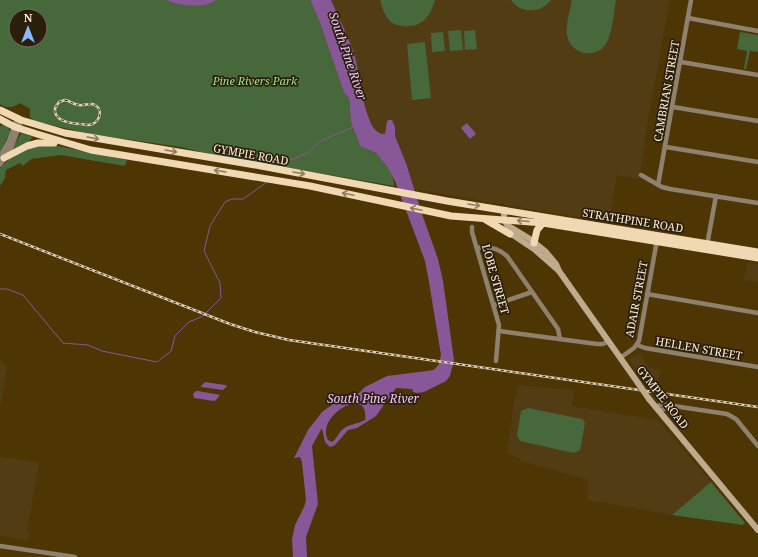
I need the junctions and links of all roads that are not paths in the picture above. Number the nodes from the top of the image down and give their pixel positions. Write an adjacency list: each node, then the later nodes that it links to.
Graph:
1 (691, 0): 2 (street, CAMBRIAN STREET)
2 (688, 18): 3 (street); 4 (street, CAMBRIAN STREET)
3 (758, 31)
4 (681, 62): 5 (street); 6 (street, CAMBRIAN STREET)
5 (758, 75)
6 (673, 107): 10 (street); 13 (street, CAMBRIAN STREET)
7 (0, 110): 9 (highway, GYMPIE ROAD)
8 (0, 119): 11 (highway, GYMPIE ROAD)
9 (20, 119): 11 (street); 20 (highway, GYMPIE ROAD, one-way to 20)
10 (758, 122)
11 (17, 127): 12 (highway, GYMPIE ROAD); 14 (street)
12 (63, 142): 14 (highway); 21 (highway, GYMPIE ROAD, one-way to 12)
13 (666, 147): 15 (street); 17 (street, CAMBRIAN STREET)
14 (1, 160)
15 (758, 162)
16 (641, 175): 17 (street)
17 (658, 185): 18 (street)
18 (716, 196): 19 (street); 28 (street)
19 (758, 203)
20 (503, 210): 22 (main road); 26 (highway, STRATHPINE ROAD)
21 (484, 219): 22 (highway, GYMPIE ROAD); 25 (highway)
22 (502, 220): 23 (highway, STRATHPINE ROAD, one-way to 22); 25 (main road, GYMPIE ROAD); 27 (main road, GYMPIE ROAD)
23 (543, 223): 26 (highway, STRATHPINE ROAD); 27 (highway)
24 (472, 227): 29 (street, LOBE STREET)
25 (510, 234): 32 (main road, GYMPIE ROAD)
26 (657, 239): 28 (highway, STRATHPINE ROAD); 34 (street, ADAIR STREET)
27 (534, 243): 32 (main road, GYMPIE ROAD)
28 (707, 247): 30 (highway, STRATHPINE ROAD); 31 (highway, STRATHPINE ROAD)
29 (477, 248): 33 (street); 35 (street, LOBE STREET)
30 (758, 252)
31 (758, 258)
32 (559, 271): 39 (main road, GYMPIE ROAD)
33 (532, 292): 35 (street); 38 (street)
34 (647, 294): 36 (street); 40 (street, ADAIR STREET)
35 (494, 305): 37 (street, LOBE STREET)
36 (758, 313)
37 (499, 331): 38 (street); 42 (street, LOBE STREET)
38 (560, 339): 39 (street)
39 (609, 341): 41 (main road, GYMPIE ROAD)
40 (637, 345): 41 (street, ADAIR STREET); 43 (street, HELLEN STREET)
41 (620, 358): 44 (main road, GYMPIE ROAD, bridge)
42 (496, 360)
43 (758, 367)
44 (657, 409): 45 (street); 46 (main road, GYMPIE ROAD)
45 (758, 446)
46 (758, 530)
47 (0, 546): 48 (street)
48 (75, 557)

